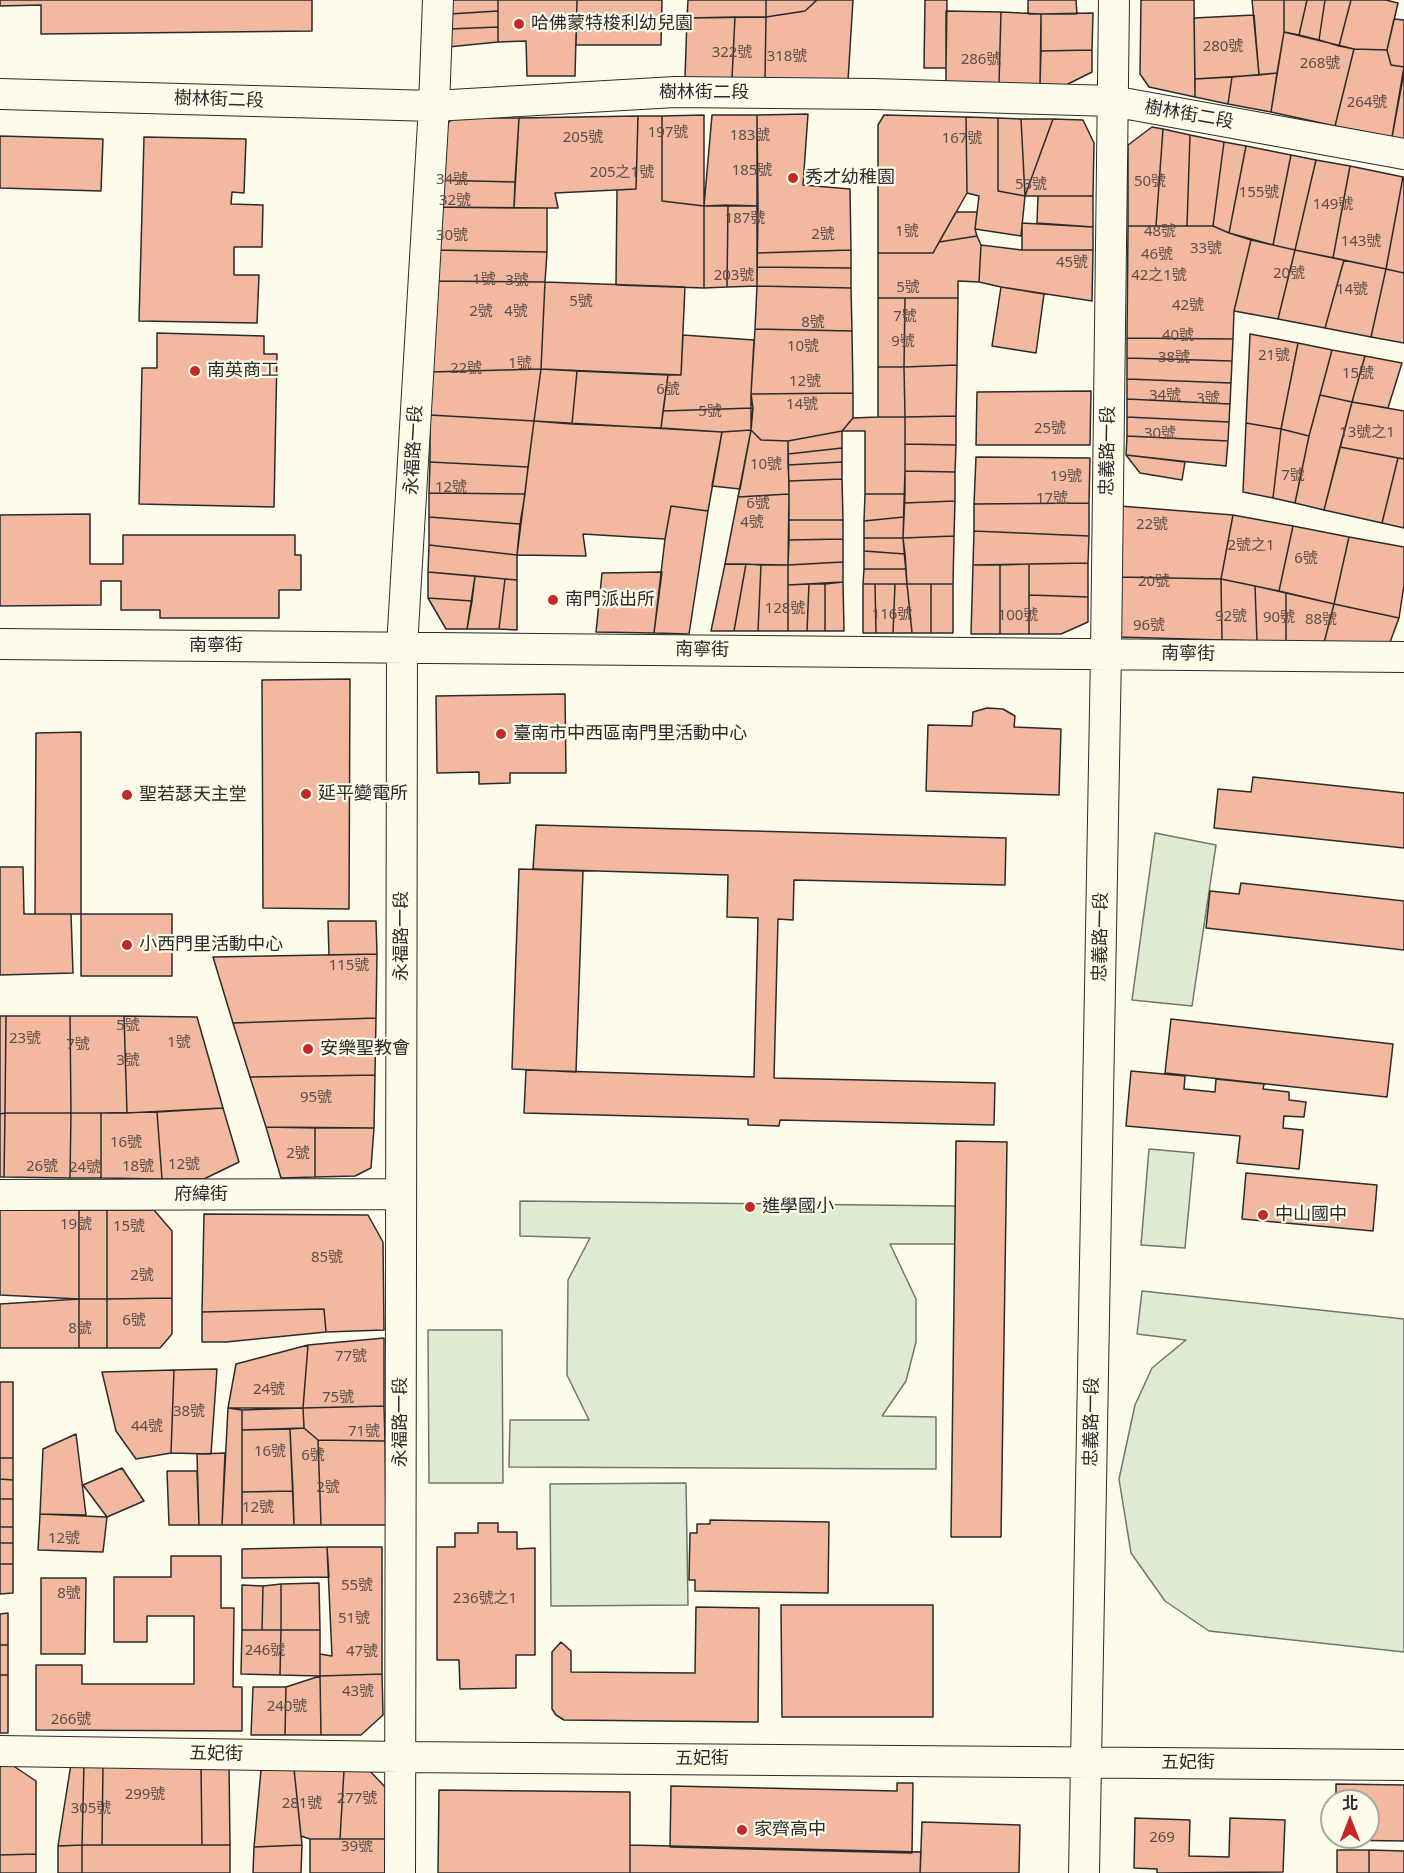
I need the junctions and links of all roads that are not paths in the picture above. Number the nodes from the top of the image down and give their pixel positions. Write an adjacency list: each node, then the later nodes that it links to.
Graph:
1 (438, 0): 5 (street, 永福路一段)
2 (1114, 0): 4 (street, 忠義路一段)
3 (0, 94): 5 (street, 樹林街二段)
4 (1112, 100): 5 (street, 樹林街二段); 6 (street, 樹林街二段); 9 (street, 忠義路一段)
5 (434, 106): 8 (street, 永福路一段)
6 (1404, 154)
7 (0, 644): 8 (street, 南寧街)
8 (402, 647): 9 (street, 南寧街); 11 (street, 永福路一段)
9 (1106, 653): 10 (street, 南寧街); 15 (street, 忠義路一段)
10 (1404, 657)
11 (401, 1194): 12 (street, 府緯街); 14 (street, 永福路一段)
12 (0, 1195)
13 (0, 1751): 14 (street, 五妃街)
14 (400, 1757): 15 (street, 五妃街); 17 (street, 永福路一段)
15 (1086, 1762): 16 (street, 五妃街); 18 (street, 忠義路一段)
16 (1404, 1765)
17 (400, 1873)
18 (1084, 1873)

